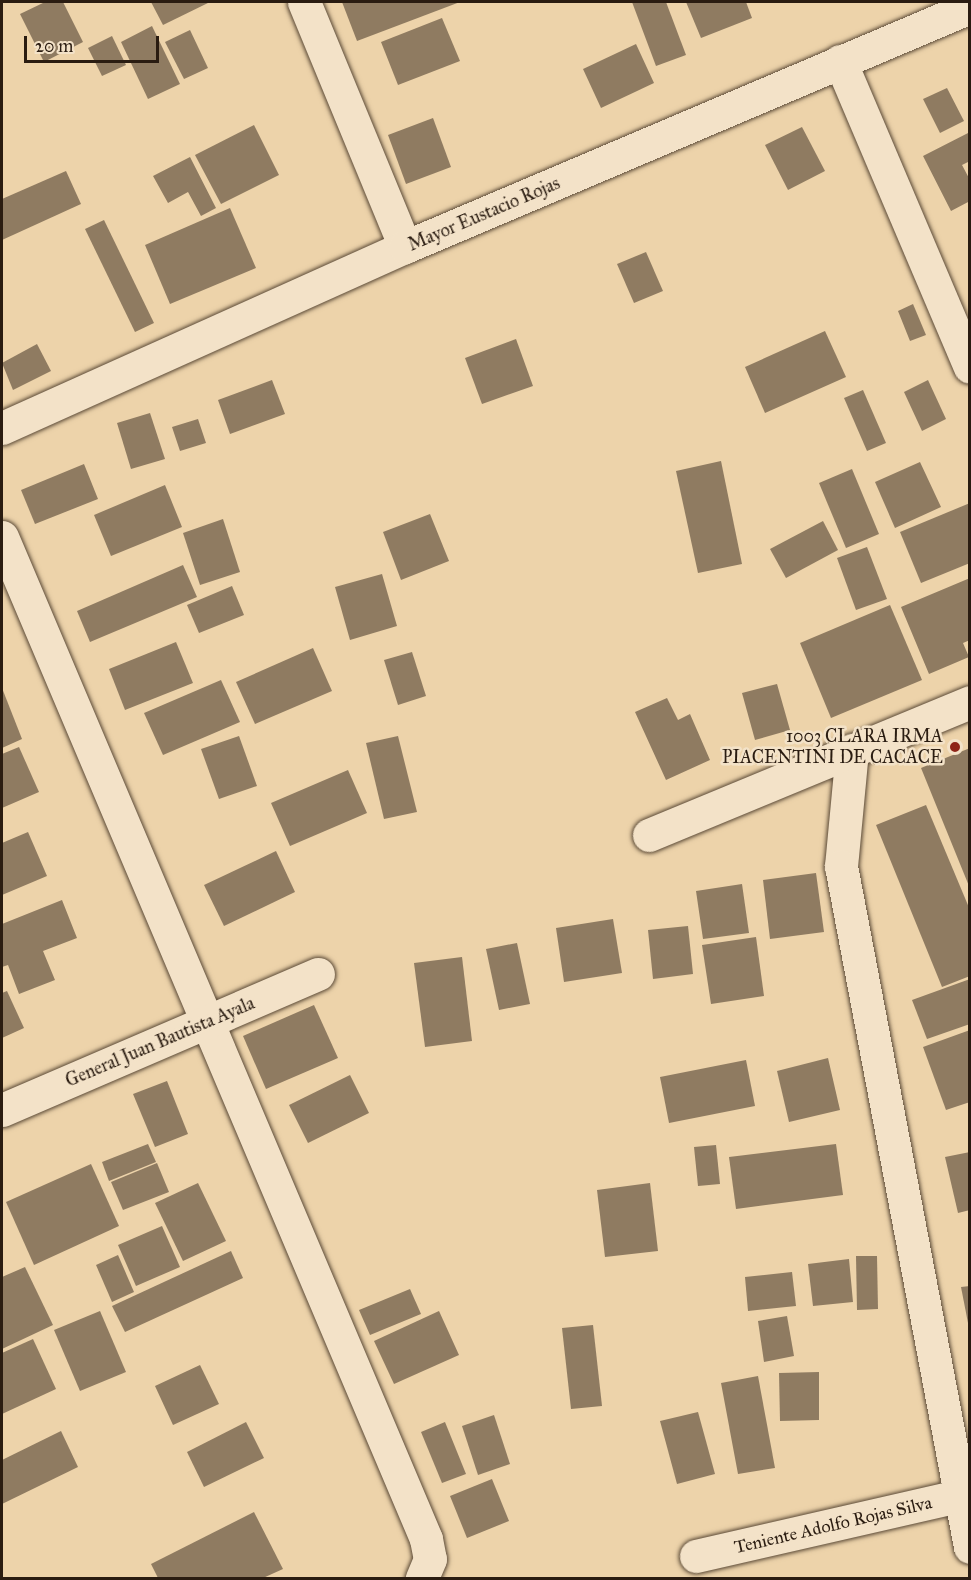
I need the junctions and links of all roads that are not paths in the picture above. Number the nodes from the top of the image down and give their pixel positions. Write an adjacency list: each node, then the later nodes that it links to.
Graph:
1 (304, 2): 4 (street)
2 (969, 8): 3 (street, Mayor Eustacio Rojas)
3 (840, 62): 4 (street, Mayor Eustacio Rojas); 5 (street)
4 (405, 247): 6 (street, Mayor Eustacio Rojas)
5 (969, 367)
6 (2, 428)
7 (2, 537): 12 (street)
8 (969, 702): 9 (street)
9 (852, 750): 10 (street); 14 (street)
10 (649, 835)
11 (318, 974): 12 (street, General Juan Bautista Ayala)
12 (206, 1022): 13 (street, General Juan Bautista Ayala); 17 (street)
13 (2, 1110)
14 (963, 1495): 15 (street); 16 (street, Teniente Adolfo Rojas Silva)
15 (969, 1547)
16 (696, 1556)
17 (422, 1578)

